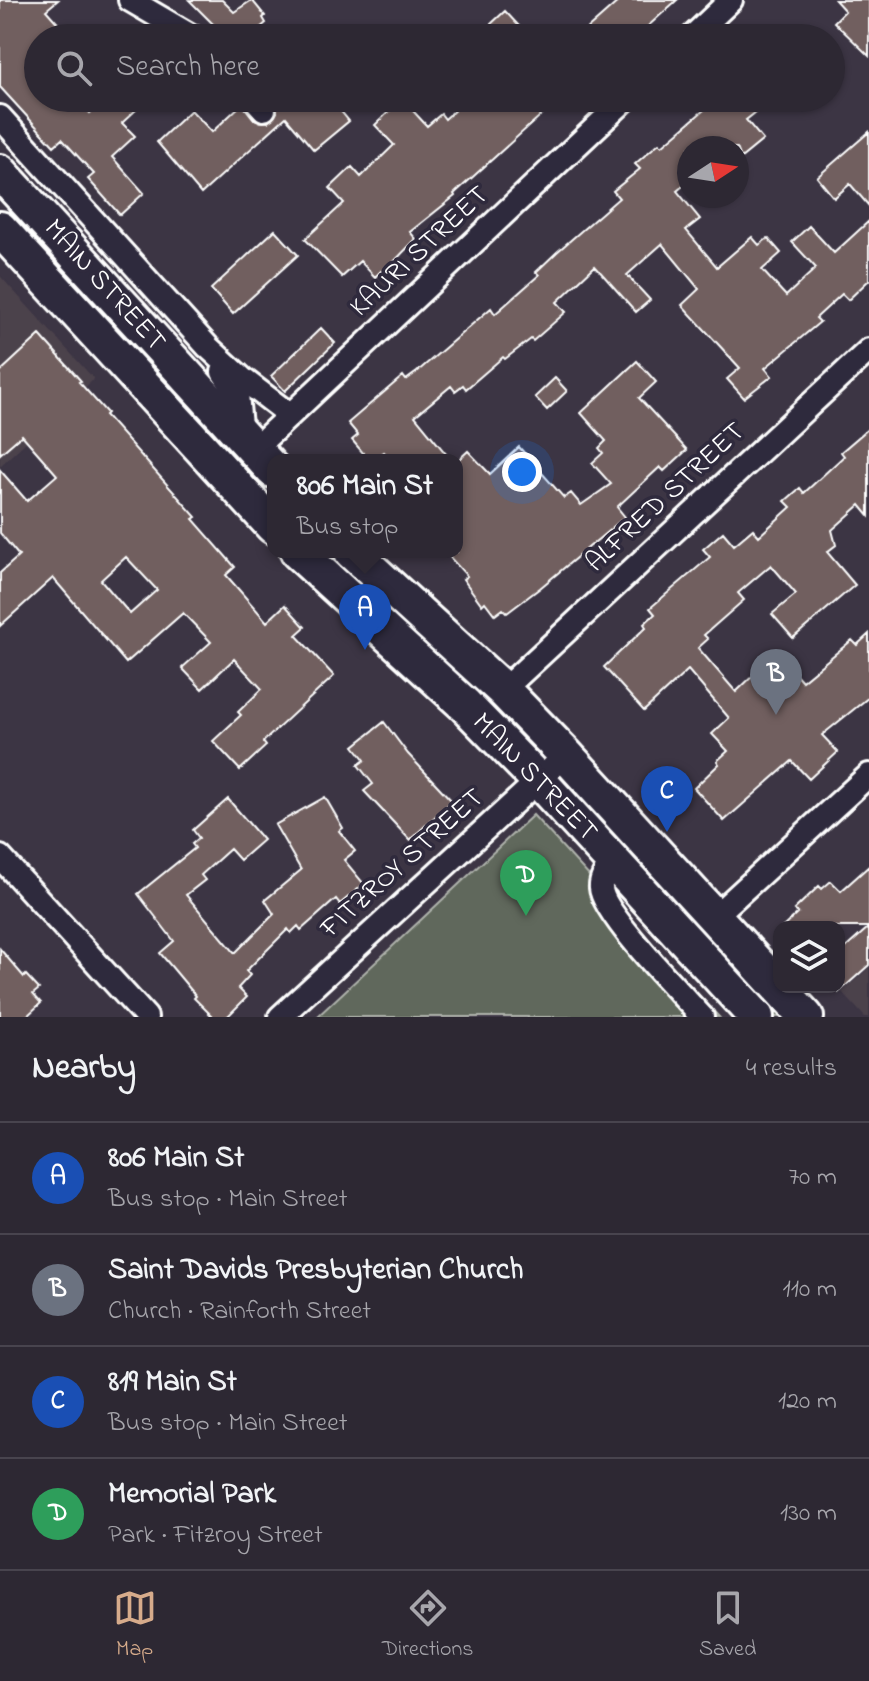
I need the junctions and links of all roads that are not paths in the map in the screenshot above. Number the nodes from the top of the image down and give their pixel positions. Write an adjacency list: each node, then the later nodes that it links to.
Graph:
1 (130, 0): 3 (street)
2 (731, 0): 4 (street)
3 (171, 24)
4 (706, 24)
5 (612, 112): 11 (street, KAURI STREET)
6 (0, 117): 9 (street)
7 (0, 172): 12 (highway, MAIN STREET)
8 (0, 229): 13 (highway, MAIN STREET)
9 (208, 347): 11 (street); 12 (street)
10 (869, 350): 16 (street, ALFRED STREET)
11 (290, 415): 12 (street, KAURI STREET)
12 (256, 452)
13 (267, 519)
14 (305, 558): 19 (highway, MAIN STREET)
15 (359, 558): 16 (highway, MAIN STREET)
16 (503, 690): 17 (highway, MAIN STREET)
17 (566, 755): 19 (street, FITZROY STREET); 22 (highway, MAIN STREET)
18 (869, 775): 22 (street)
19 (539, 781): 21 (highway, MAIN STREET); 24 (street, FITZROY STREET)
20 (0, 857): 23 (street)
21 (613, 860): 25 (street); 26 (highway, MAIN STREET)
22 (714, 917): 27 (highway, MAIN STREET)
23 (146, 1017)
24 (280, 1017)
25 (702, 1017)
26 (756, 1017)
27 (806, 1017)

